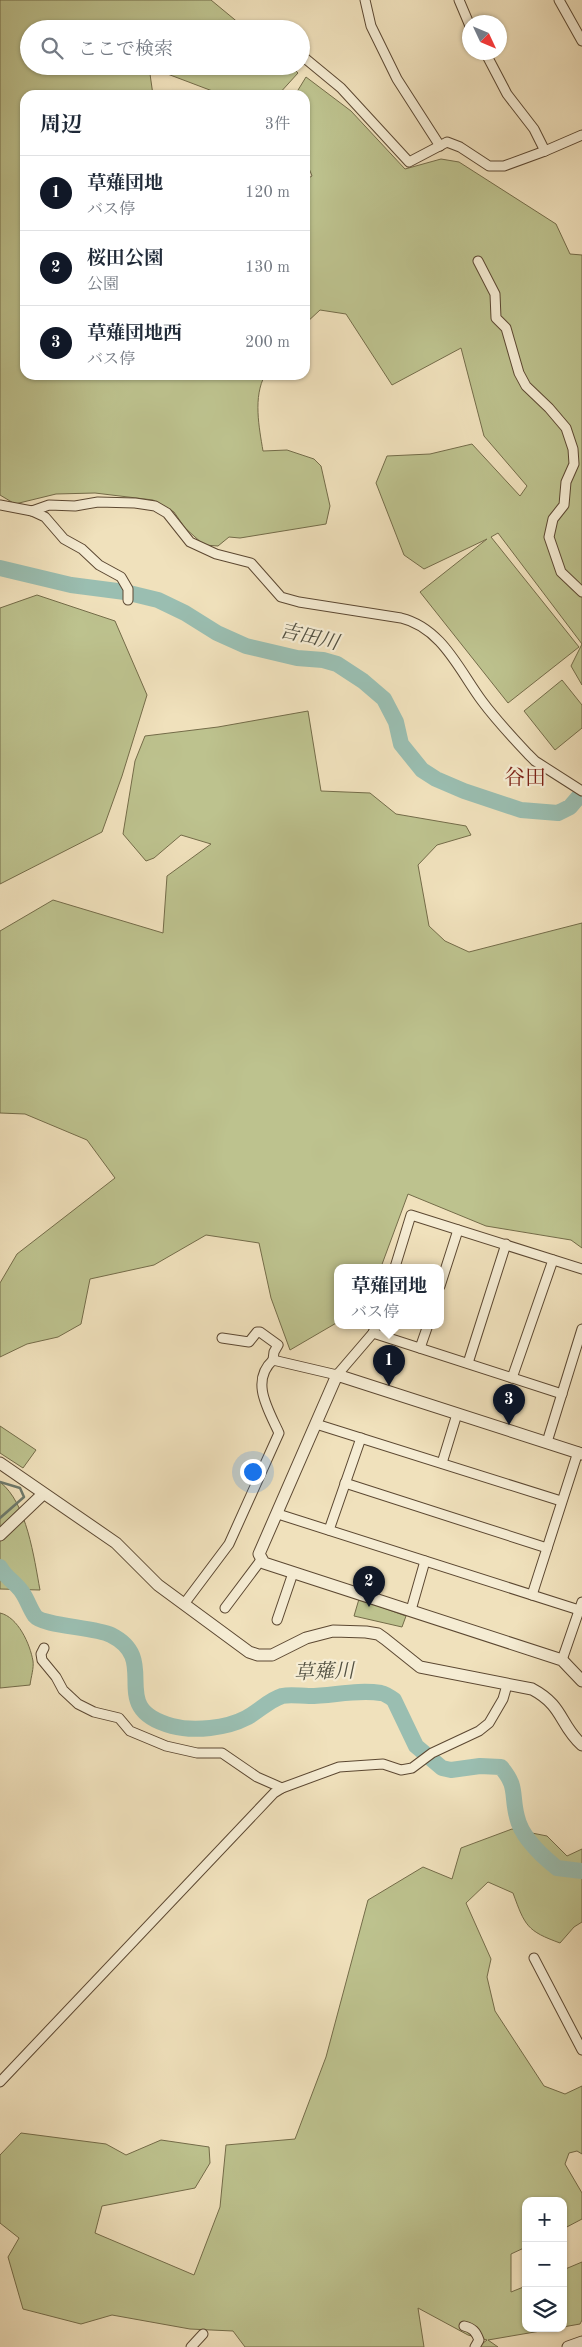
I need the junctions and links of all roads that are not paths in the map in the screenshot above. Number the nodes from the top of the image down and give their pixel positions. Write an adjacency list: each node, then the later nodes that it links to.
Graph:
1 (365, 0): 9 (street)
2 (459, 0): 4 (street)
3 (559, 0): 5 (street)
4 (465, 15)
5 (582, 41)
6 (489, 60): 10 (street)
7 (310, 63): 9 (street)
8 (582, 136): 10 (street)
9 (440, 146): 10 (street)
10 (544, 150)
11 (478, 261): 14 (street)
12 (0, 506): 13 (street)
13 (32, 511): 15 (street); 16 (street)
14 (582, 592)
15 (128, 600)
16 (578, 788)
17 (458, 1230): 18 (street); 20 (street); 22 (street)
18 (506, 1244): 19 (street); 29 (street)
19 (553, 1260): 21 (street); 31 (street)
20 (395, 1264)
21 (582, 1269)
22 (444, 1274)
23 (375, 1329): 27 (street); 30 (street)
24 (427, 1329): 27 (street)
25 (582, 1329): 32 (street)
26 (222, 1338): 28 (street)
27 (420, 1348): 29 (street)
28 (273, 1360): 30 (street); 51 (street)
29 (468, 1363): 31 (street)
30 (337, 1376): 33 (street); 34 (street)
31 (512, 1378): 32 (street)
32 (562, 1394): 36 (street)
33 (457, 1414): 36 (street); 39 (street)
34 (316, 1424): 35 (street); 43 (street)
35 (360, 1438): 39 (street); 40 (street)
36 (547, 1442): 37 (street)
37 (580, 1453): 42 (street)
38 (0, 1463): 41 (street)
39 (442, 1463): 42 (street)
40 (345, 1483): 44 (street); 46 (street)
41 (43, 1494): 45 (street); 51 (street)
42 (561, 1502): 46 (street)
43 (278, 1514): 44 (street); 47 (street)
44 (329, 1530): 48 (street)
45 (0, 1535)
46 (547, 1548): 50 (street)
47 (261, 1560): 49 (street); 53 (street)
48 (425, 1561): 50 (street); 54 (street)
49 (293, 1573): 54 (street); 55 (street)
50 (532, 1595): 52 (street)
51 (184, 1604): 59 (street)
52 (581, 1606): 57 (street)
53 (225, 1608)
54 (411, 1610): 57 (street)
55 (277, 1620)
56 (44, 1648): 61 (street)
57 (562, 1660): 58 (street)
58 (582, 1681)
59 (507, 1685): 60 (street); 61 (street)
60 (582, 1745)
61 (282, 1788): 64 (street)
62 (534, 1958): 63 (street)
63 (582, 2050)
64 (0, 2082)
65 (464, 2326): 69 (street)
66 (203, 2334): 68 (street)
67 (582, 2342): 70 (street)
68 (191, 2347)
69 (475, 2347)
70 (568, 2347)

